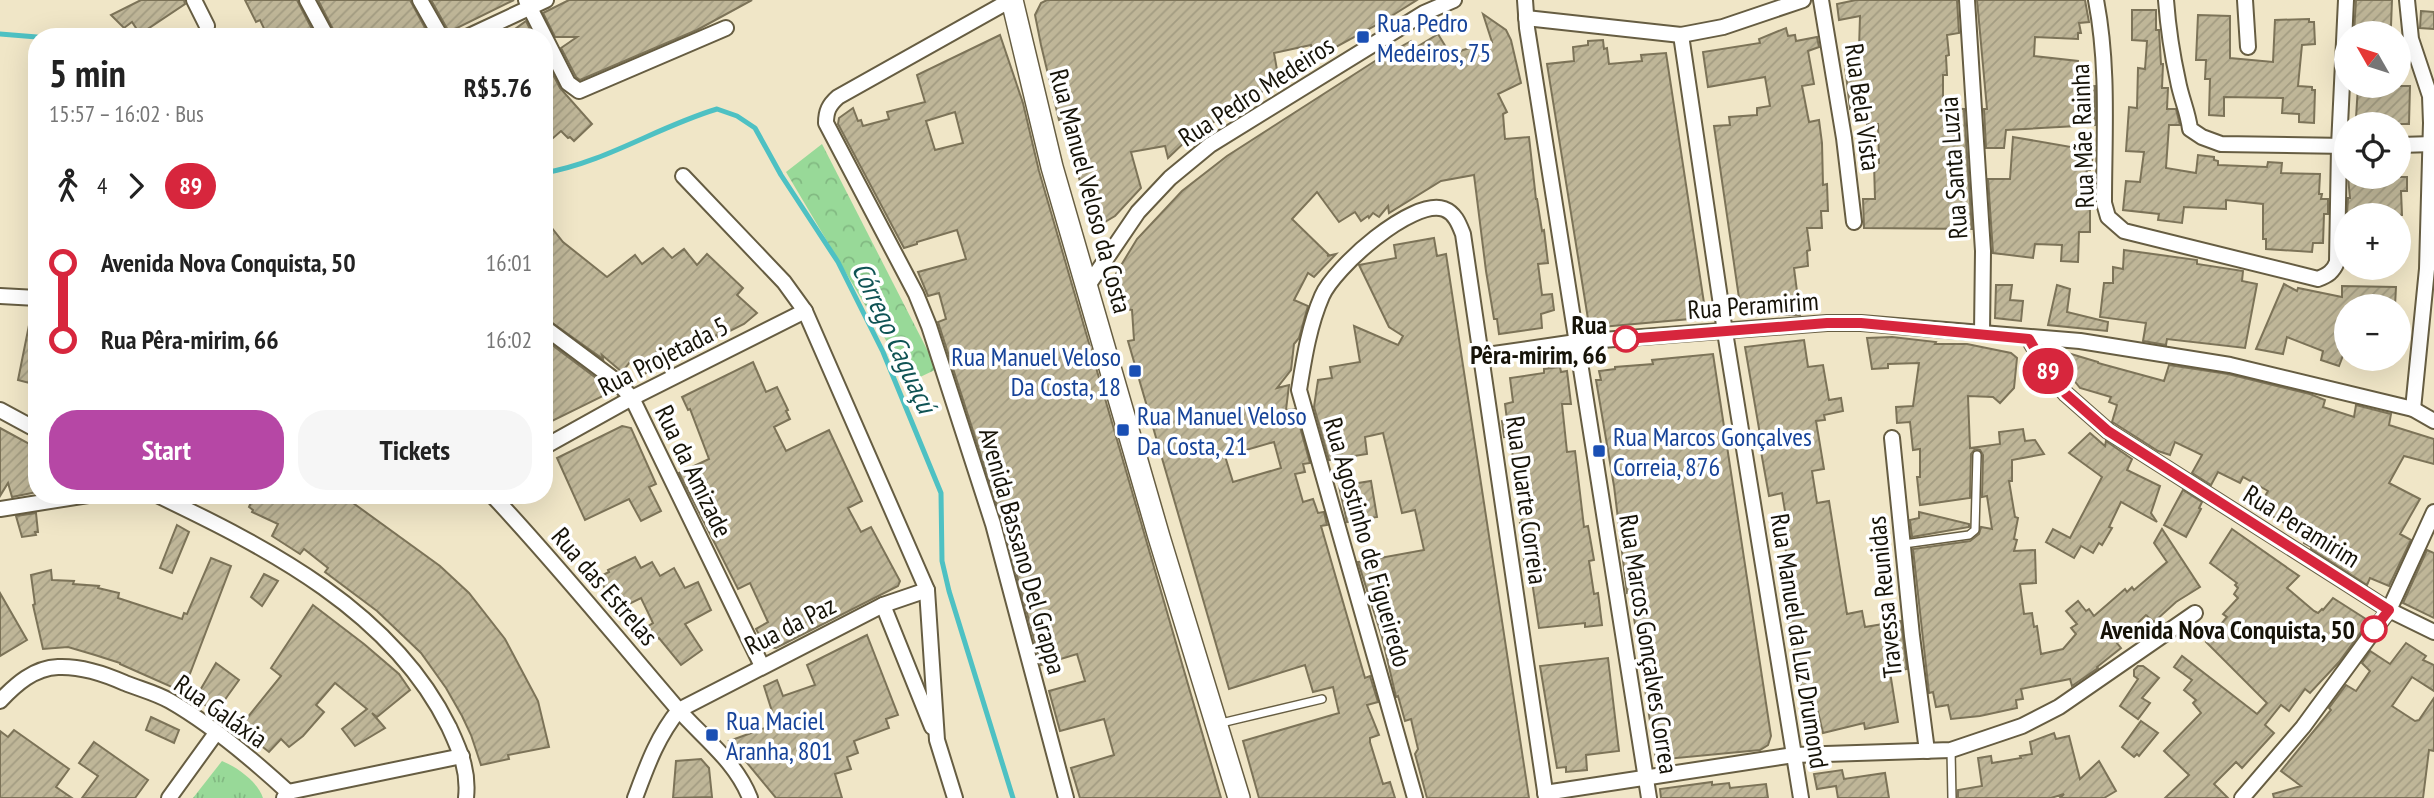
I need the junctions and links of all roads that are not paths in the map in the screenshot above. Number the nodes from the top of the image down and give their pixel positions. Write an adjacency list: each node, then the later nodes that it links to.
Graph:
1 (194, 0): 18 (street)
2 (307, 0): 19 (street)
3 (420, 0): 20 (street)
4 (546, 0): 16 (street)
5 (1011, 0): 35 (main road, Rua Manuel Veloso da Costa); 83 (street, Avenida Bassano Del Grappa)
6 (1454, 0): 35 (street, Rua Pedro Medeiros)
7 (1525, 0): 17 (street, Rua Marcos Gonçalves Correa)
8 (1803, 0): 24 (street)
9 (1821, 0): 34 (street, Rua Bela Vista)
10 (1967, 0): 40 (street, Rua Santa Luzia)
11 (2096, 0): 32 (street, Rua Mãe Rainha)
12 (2166, 0): 30 (street)
13 (2245, 0): 25 (street)
14 (2346, 0): 27 (street)
15 (2407, 0): 28 (street)
16 (528, 4): 21 (street); 22 (street)
17 (1526, 18): 24 (street); 43 (street, Rua Marcos Gonçalves Correa)
18 (207, 26)
19 (322, 28)
20 (436, 28)
21 (484, 28)
22 (540, 28)
23 (726, 28): 26 (street)
24 (1681, 35): 39 (street, Rua Manuel da Luz Drumond)
25 (2248, 47)
26 (553, 53)
27 (2344, 112)
28 (2432, 144): 29 (street); 46 (street)
29 (2411, 145)
30 (2334, 146)
31 (682, 176): 38 (street)
32 (2341, 189)
33 (1451, 213): 44 (street, Rua Duarte Correia); 85 (street, Rua Agostinho de Figueiredo)
34 (1854, 222)
35 (1087, 287): 68 (main road, Rua Manuel Veloso da Costa)
36 (0, 296): 37 (street)
37 (28, 298)
38 (805, 311): 45 (street, Rua Projetada 5); 59 (street)
39 (1725, 332): 40 (street, Rua Peramirim); 43 (street, Rua Peramirim); 73 (street, Rua Manuel da Luz Drumond)
40 (1982, 333): 42 (street, Rua Peramirim)
41 (553, 334): 45 (street, Rua da Amizade)
42 (2029, 339): 46 (street, Rua Peramirim); 61 (street, Rua Peramirim)
43 (1576, 342): 44 (street, Rua Peramirim); 75 (street, Rua Marcos Gonçalves Correa)
44 (1480, 356): 77 (street, Rua Duarte Correia)
45 (632, 398): 51 (street, Rua Projetada 5); 64 (street, Rua da Amizade)
46 (2413, 409): 48 (street, Rua Peramirim)
47 (0, 410): 49 (street)
48 (2434, 421)
49 (28, 425)
50 (1892, 438): 58 (street, Travessa Reunidas)
51 (553, 442)
52 (1978, 455): 58 (lane)
53 (31, 504): 56 (street)
54 (175, 504): 74 (street)
55 (500, 504): 67 (street, Rua das Estrelas)
56 (0, 509)
57 (2434, 512): 61 (street)
58 (1904, 544): 72 (street, Travessa Reunidas)
59 (927, 590): 60 (street, Rua da Paz); 70 (street)
60 (883, 605): 64 (street, Rua da Paz); 70 (street)
61 (2389, 610): 63 (street, Rua Peramirim); 89 (street)
62 (2195, 613): 71 (street)
63 (2434, 632)
64 (762, 666): 67 (street, Rua da Paz)
65 (1322, 699): 68 (lane)
66 (0, 701): 69 (street, Rua Galáxia)
67 (678, 710): 80 (street); 81 (street, Rua das Estrelas)
68 (1216, 725): 84 (main road, Rua Manuel Veloso da Costa)
69 (216, 733): 76 (street, Rua Galáxia); 78 (street)
70 (937, 740): 82 (street)
71 (1951, 750): 72 (street); 88 (lane)
72 (1927, 751): 73 (street)
73 (1794, 755): 75 (street); 87 (street, Rua Manuel da Luz Drumond)
74 (462, 756): 76 (street); 79 (street)
75 (1646, 777): 77 (street); 86 (street, Rua Marcos Gonçalves Correa)
76 (286, 795)
77 (1546, 795)
78 (169, 798)
79 (466, 798)
80 (635, 798)
81 (750, 798)
82 (955, 798)
83 (1066, 798)
84 (1239, 798)
85 (1415, 798)
86 (1648, 798)
87 (1801, 798)
88 (1952, 798)
89 (2243, 798)

